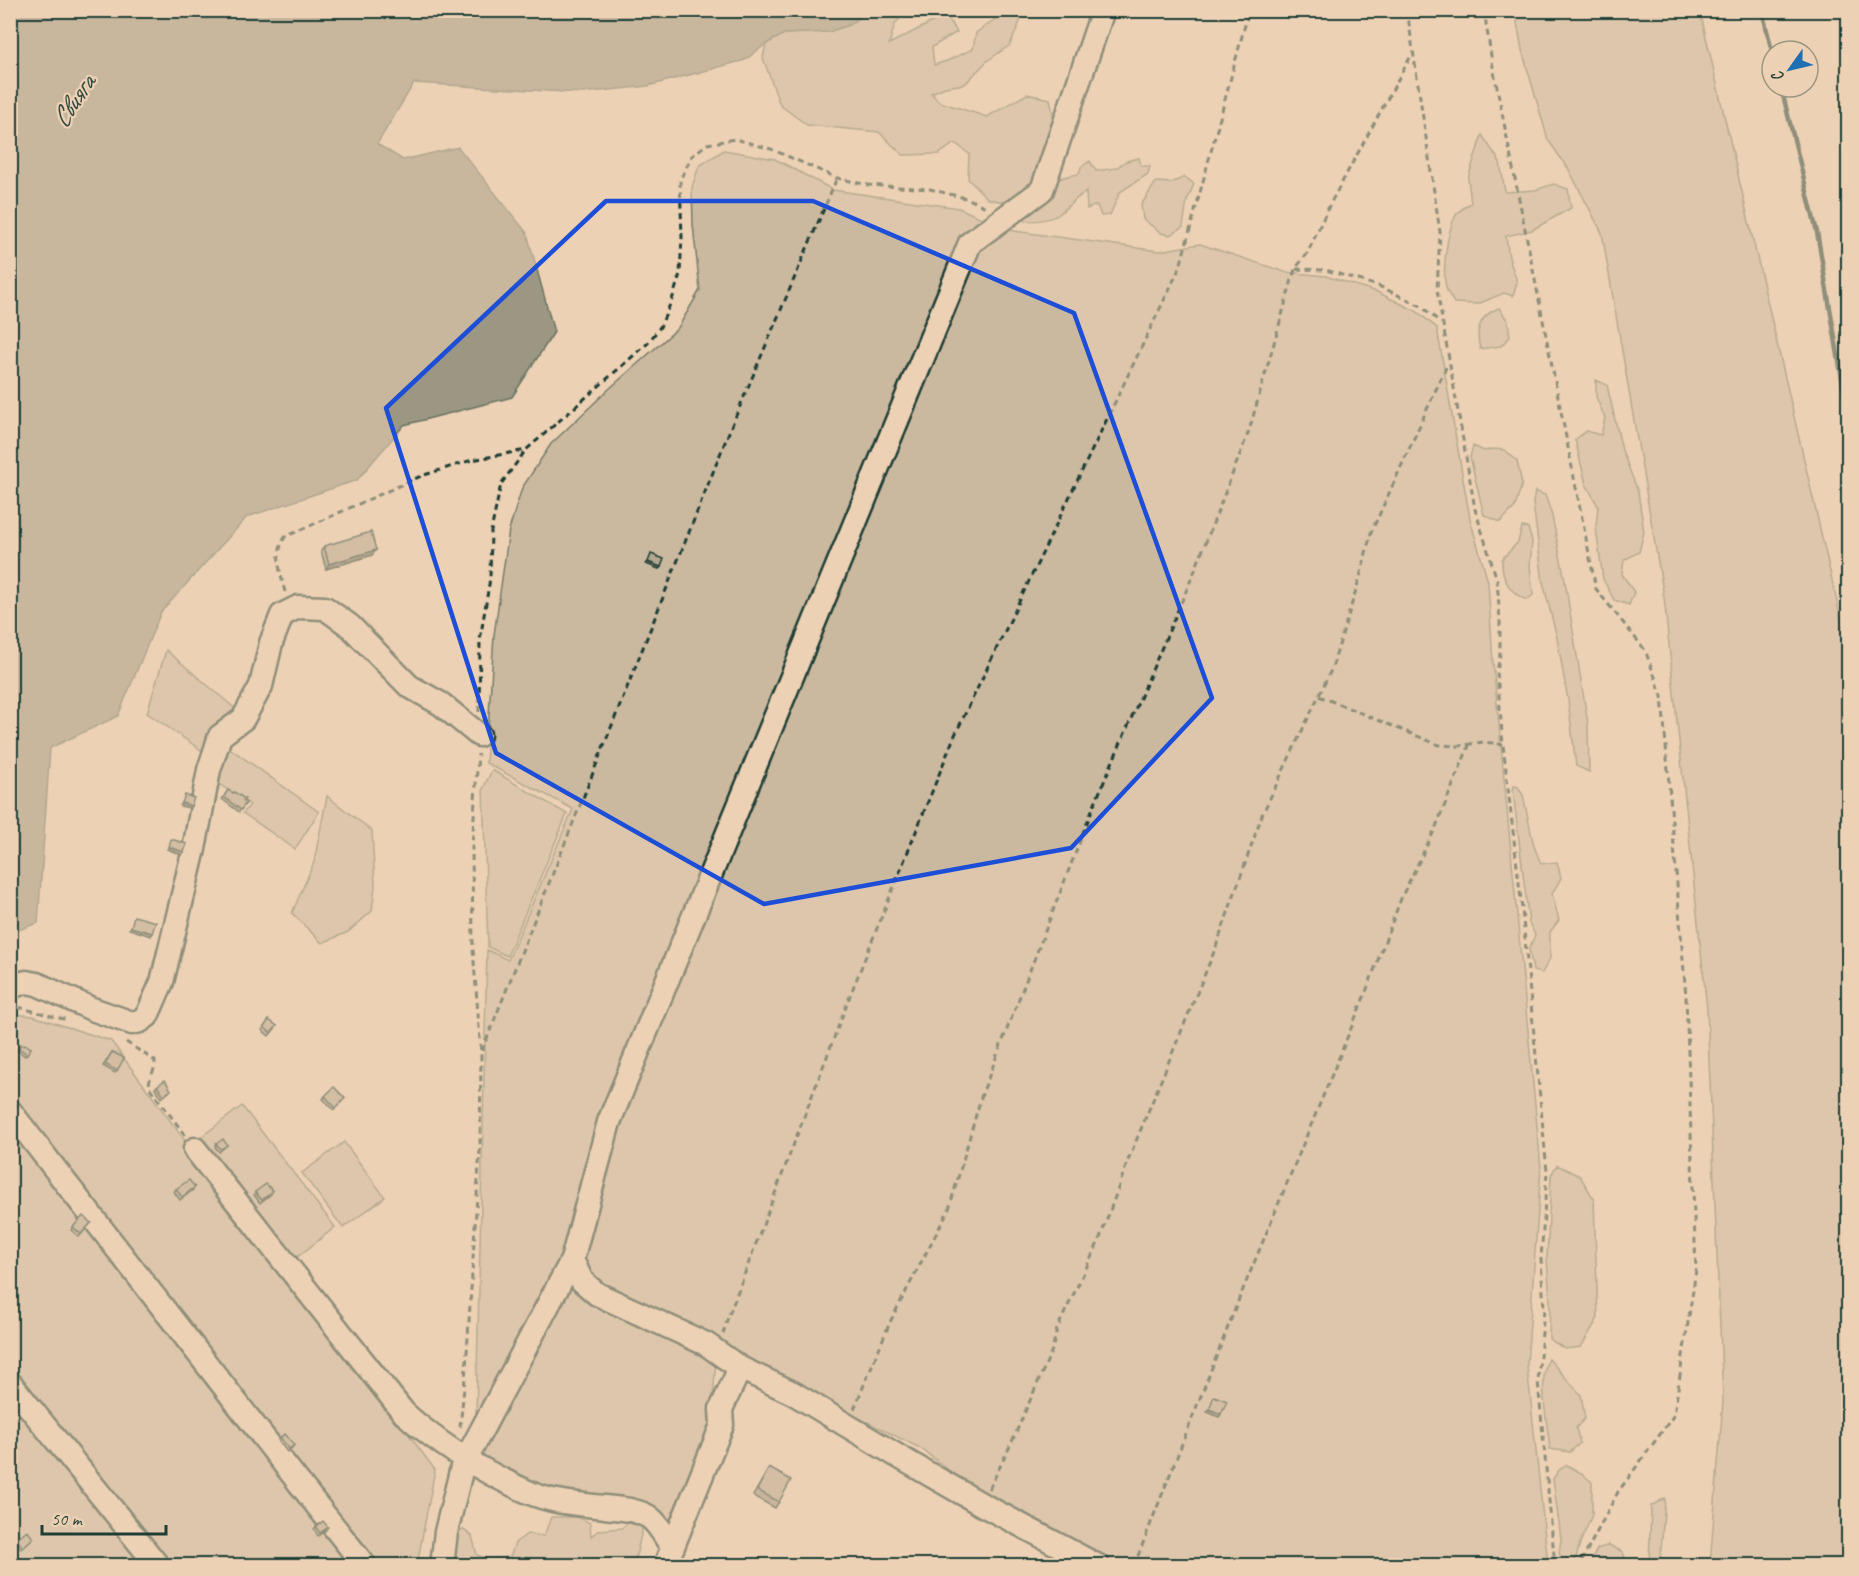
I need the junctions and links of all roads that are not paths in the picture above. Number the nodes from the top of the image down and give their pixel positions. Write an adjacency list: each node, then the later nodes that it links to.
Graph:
1 (1103, 10): 6 (lane)
2 (479, 735): 3 (lane)
3 (10, 989)
4 (10, 1111): 12 (lane)
5 (195, 1149): 9 (lane)
6 (572, 1260): 7 (lane); 9 (lane)
7 (740, 1368): 10 (lane); 14 (lane)
8 (10, 1383): 11 (lane)
9 (464, 1459): 10 (lane); 13 (lane)
10 (672, 1559)
11 (158, 1566)
12 (365, 1566)
13 (442, 1566)
14 (1098, 1566)

